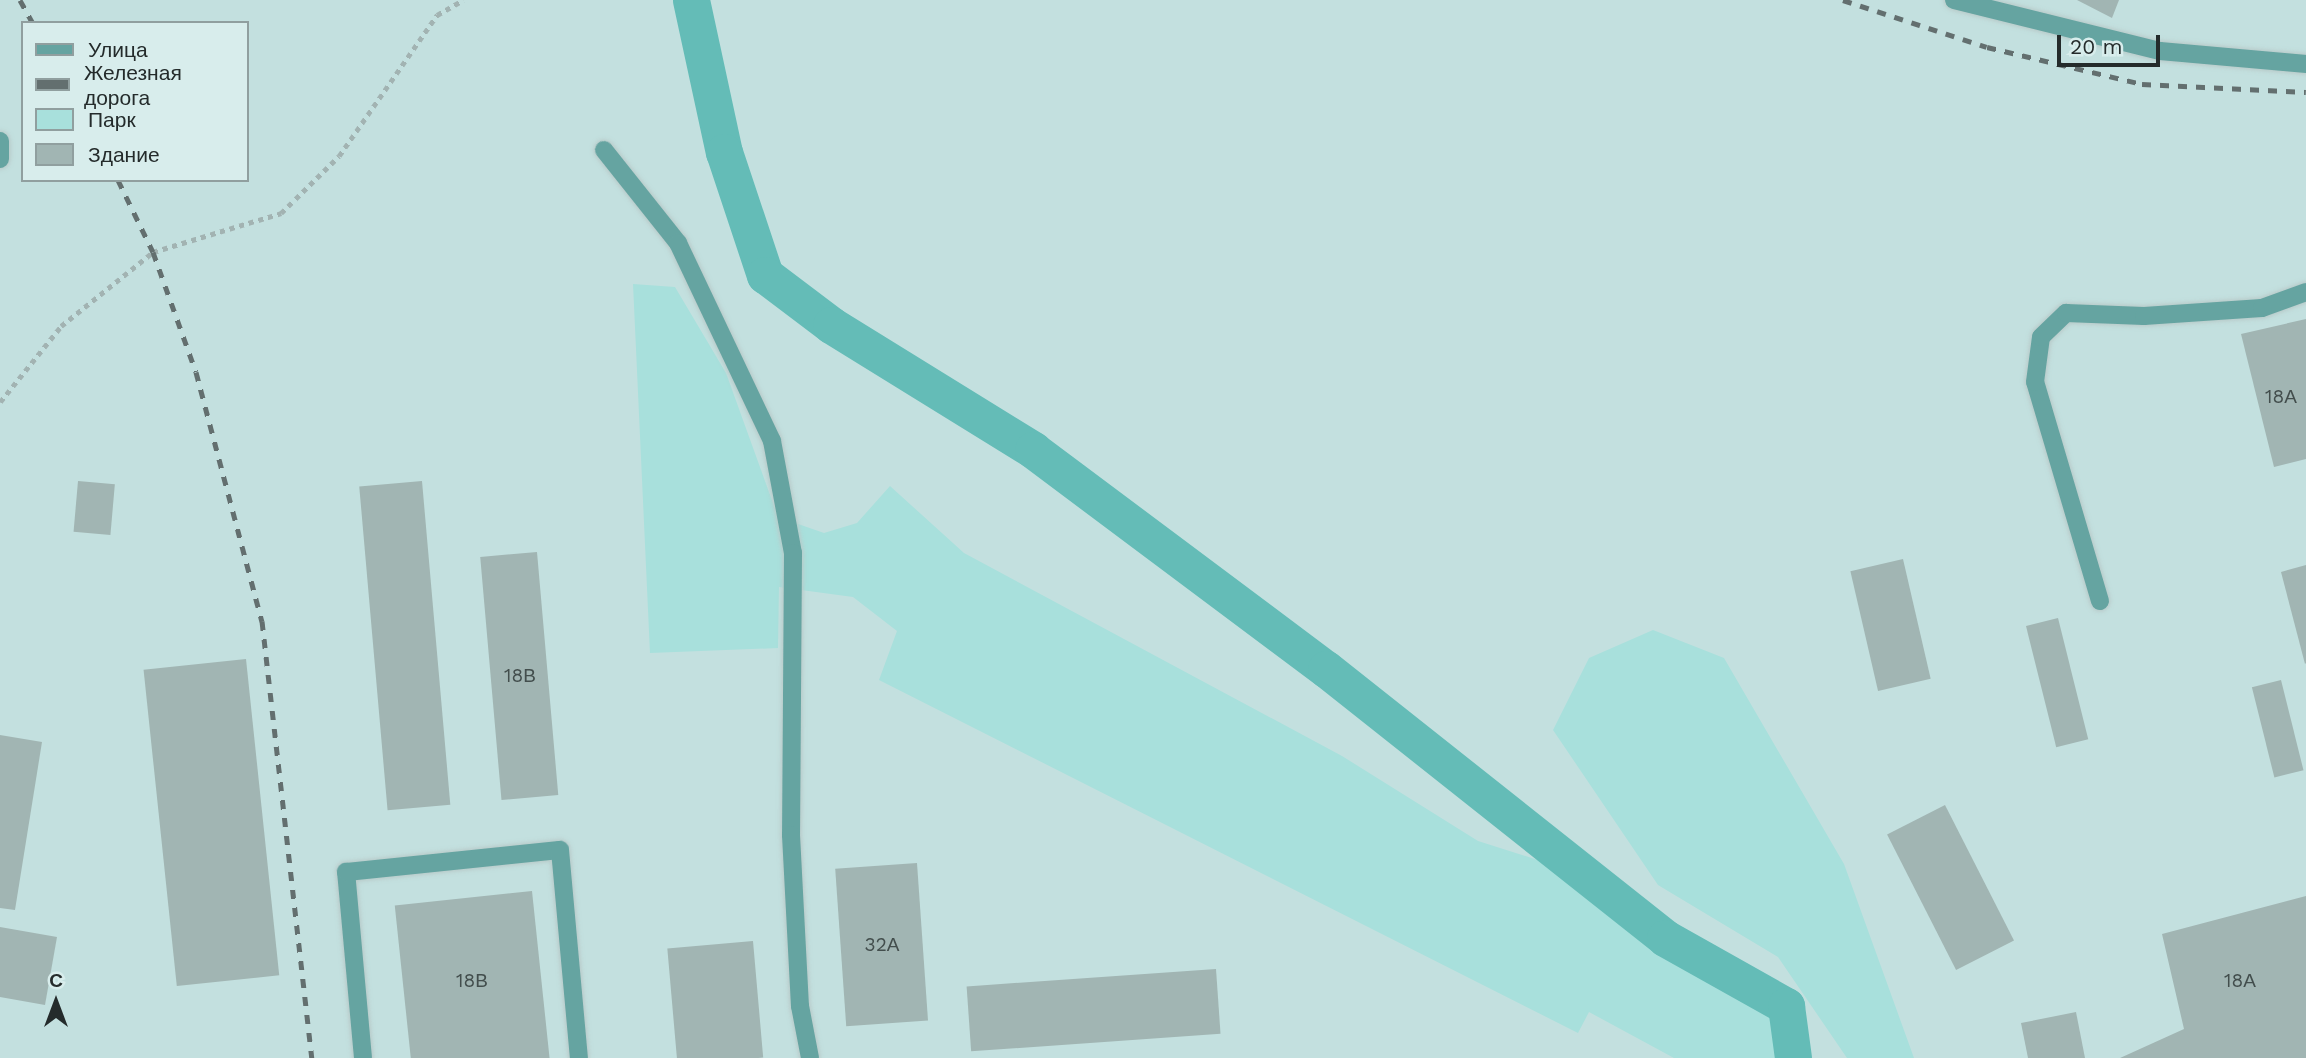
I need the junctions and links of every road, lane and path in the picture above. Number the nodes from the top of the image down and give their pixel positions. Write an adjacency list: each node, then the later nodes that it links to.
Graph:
1 (463, 0): 8 (path)
2 (1954, 0): 3 (street)
3 (2306, 64)
4 (0, 141): 6 (street)
5 (604, 150): 12 (street)
6 (0, 159)
7 (2306, 292): 9 (street)
8 (0, 402)
9 (2101, 601)
10 (363, 1058): 11 (street)
11 (579, 1058)
12 (810, 1058)

